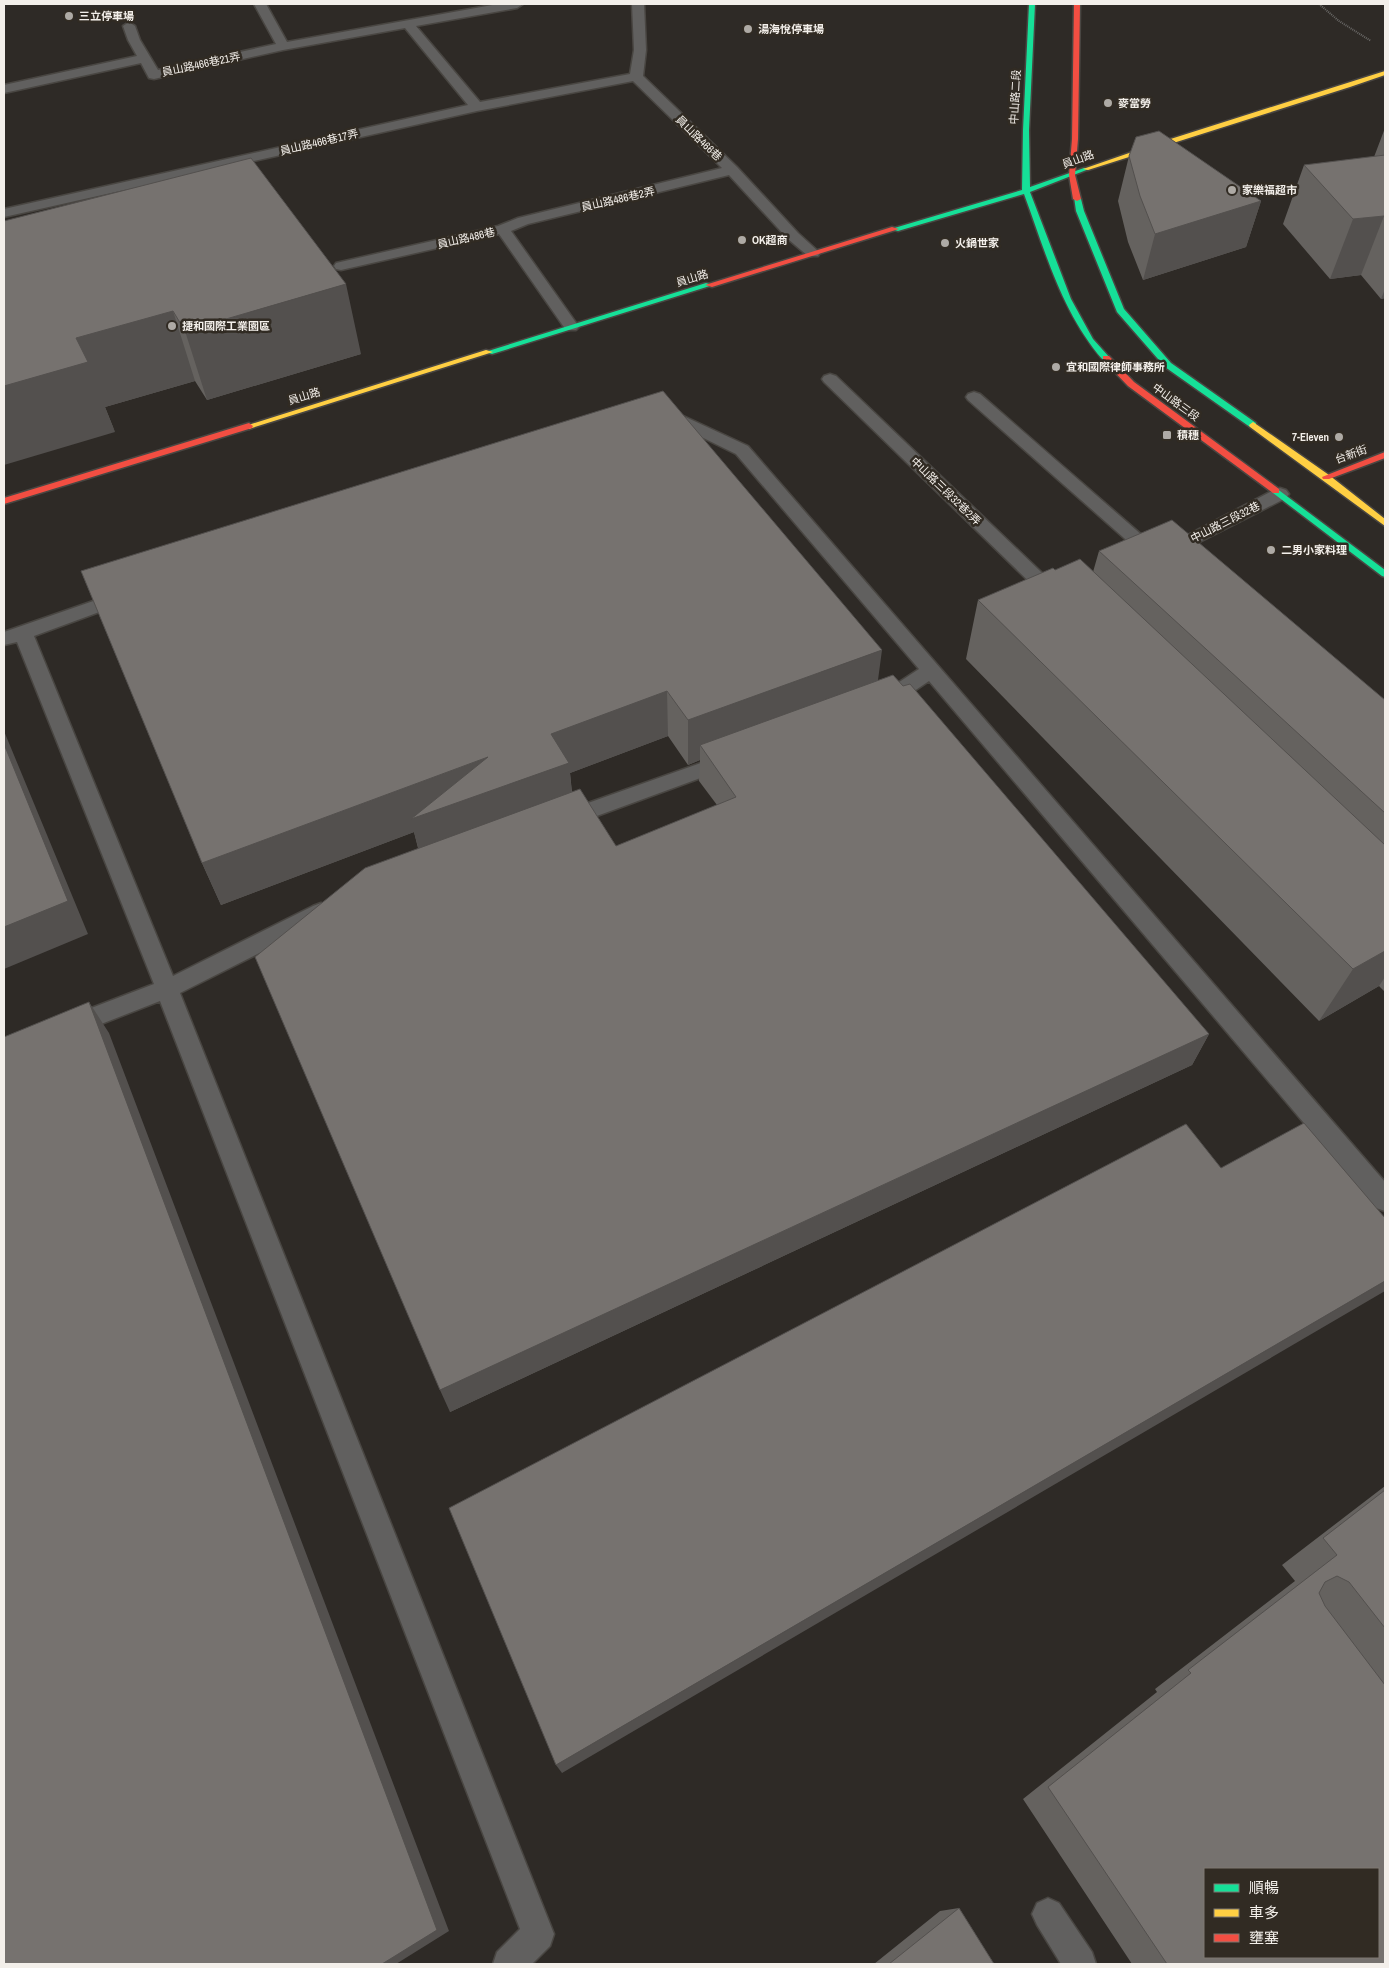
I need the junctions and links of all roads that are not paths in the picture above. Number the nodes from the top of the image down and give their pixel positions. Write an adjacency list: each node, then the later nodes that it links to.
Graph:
1 (260, 4): 8 (lane)
2 (516, 4): 6 (lane, 員山路466巷21弄)
3 (638, 4): 11 (lane)
4 (1032, 4): 16 (main road, 中山路二段)
5 (1078, 4): 15 (main road)
6 (408, 24): 8 (lane, 員山路466巷21弄); 13 (lane)
7 (129, 26): 9 (lane)
8 (283, 46): 9 (lane, 員山路466巷21弄)
9 (145, 58): 12 (lane, 員山路466巷21弄)
10 (1385, 73): 15 (main road, 員山路)
11 (636, 77): 13 (lane, 員山路466巷17弄); 14 (lane, 員山路466巷)
12 (4, 90)
13 (477, 107): 17 (lane, 員山路466巷17弄)
14 (732, 170): 18 (lane, 員山路486巷2弄); 19 (lane, 員山路466巷)
15 (1072, 175): 16 (main road, 員山路); 26 (main road, 中山路三段)
16 (1026, 191): 19 (main road, 員山路); 27 (main road, 中山路三段)
17 (4, 213)
18 (503, 229): 20 (lane, 員山路486巷); 21 (lane, 員山路486巷)
19 (813, 253): 21 (main road, 員山路)
20 (341, 266)
21 (571, 327): 28 (main road, 員山路)
22 (830, 379): 35 (lane, 中山路三段32巷2弄)
23 (974, 397): 30 (lane)
24 (650, 427): 37 (lane)
25 (1385, 455): 26 (main road, 台新街)
26 (1326, 477): 29 (main road, 中山路三段)
27 (1280, 494): 30 (lane, 中山路三段32巷); 33 (main road, 中山路三段)
28 (4, 501)
29 (1385, 523)
30 (1156, 557): 31 (lane, 中山路三段32巷); 32 (lane)
31 (1139, 565)
32 (1170, 570)
33 (1385, 574)
34 (144, 589): 36 (lane)
35 (1068, 604)
36 (13, 636): 42 (lane)
37 (932, 670): 38 (lane); 44 (lane)
38 (864, 710)
39 (751, 751): 40 (lane)
40 (546, 827)
41 (340, 903): 42 (lane)
42 (167, 989): 43 (lane); 46 (lane)
43 (49, 1034)
44 (1385, 1200)
45 (1048, 1914): 47 (lane)
46 (509, 1964)
47 (1080, 1964)

